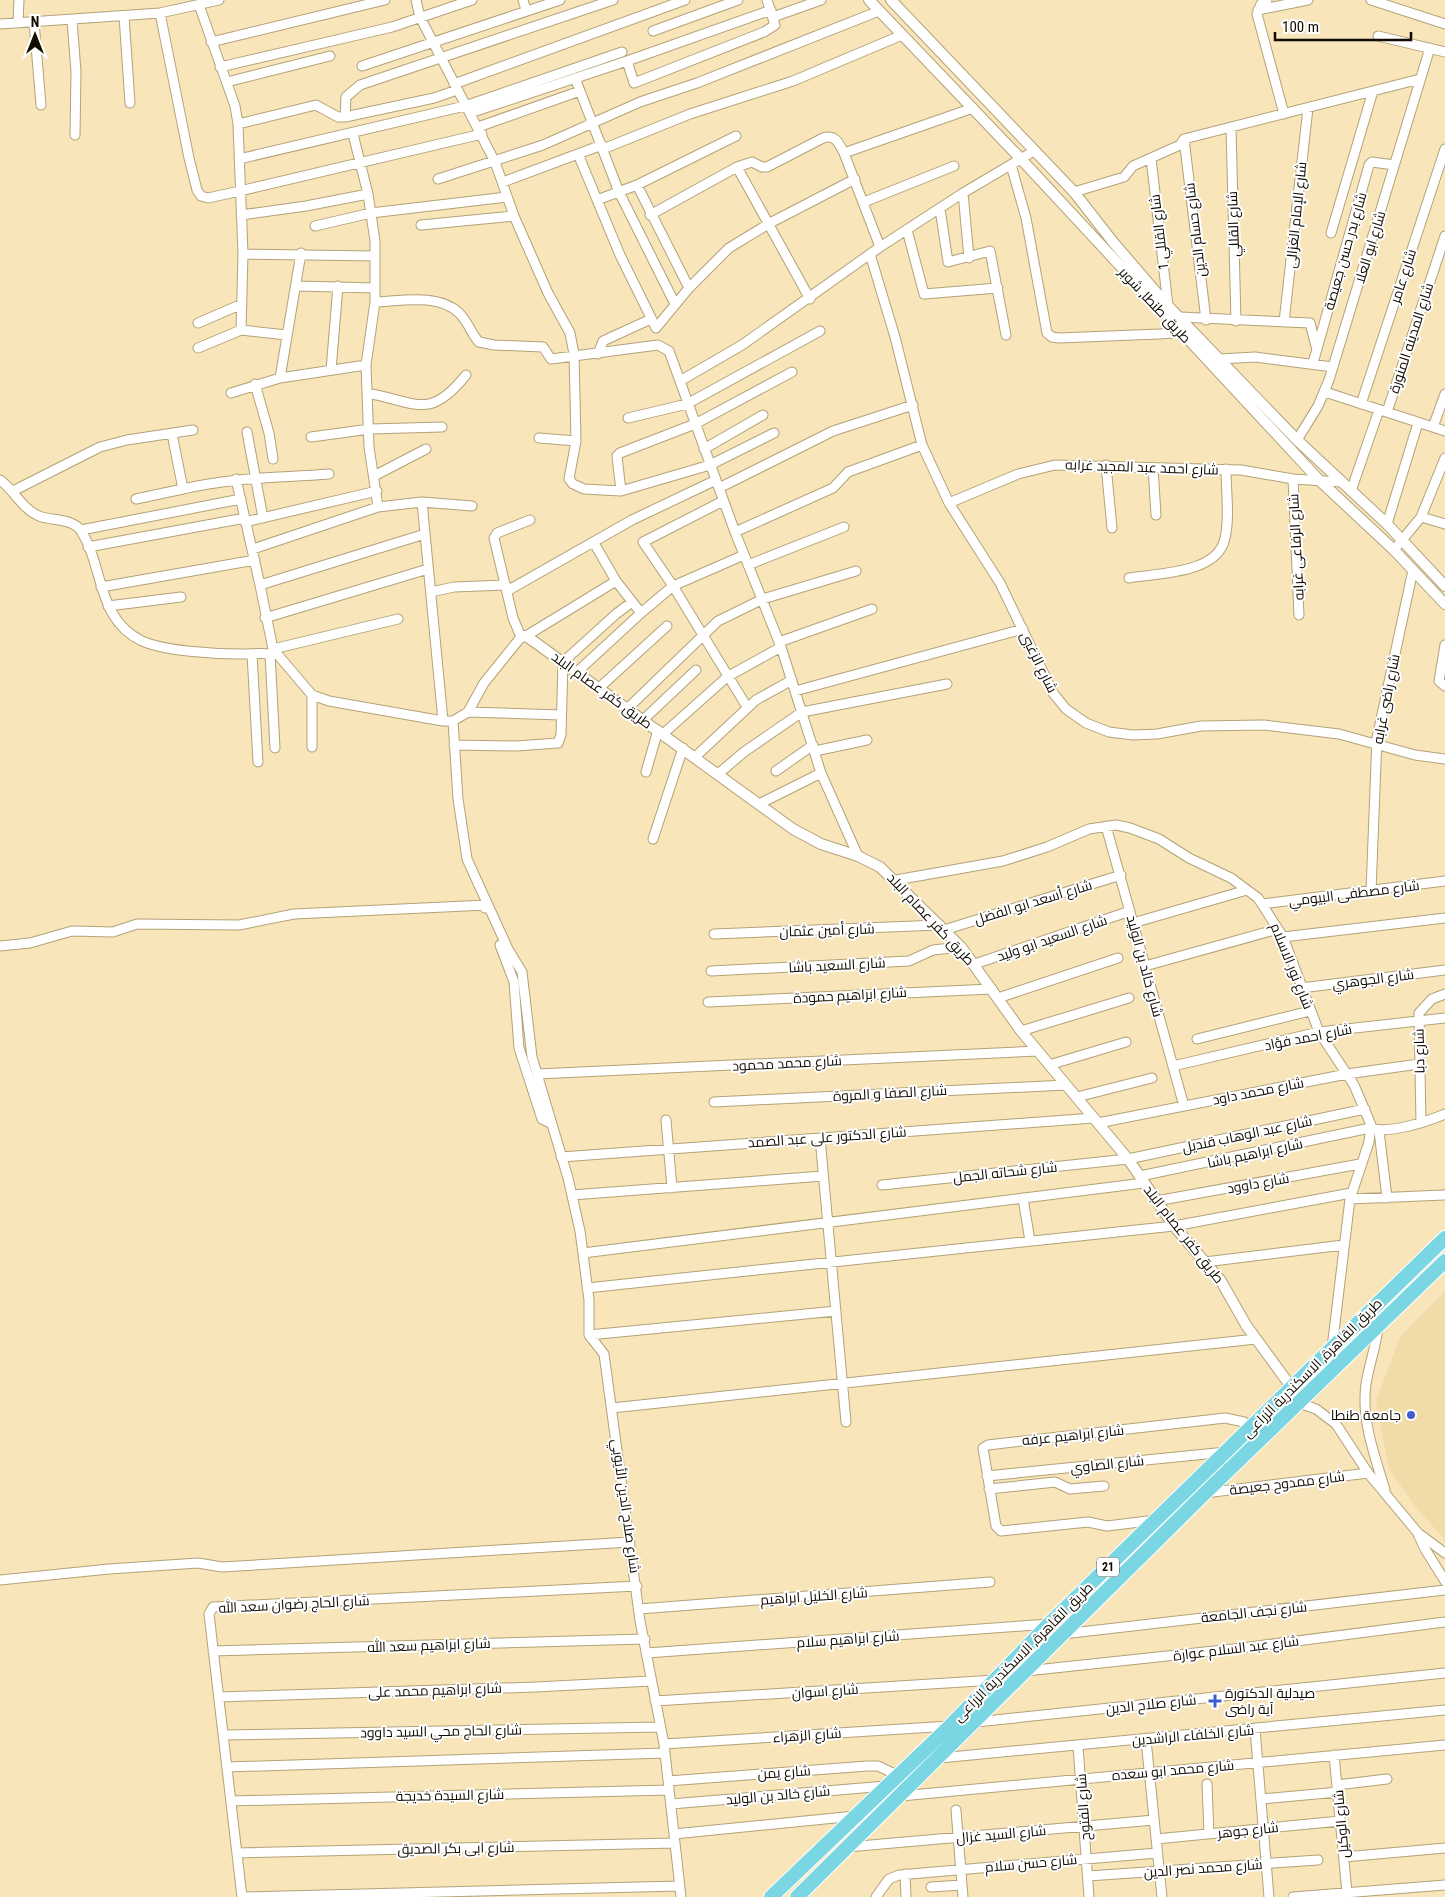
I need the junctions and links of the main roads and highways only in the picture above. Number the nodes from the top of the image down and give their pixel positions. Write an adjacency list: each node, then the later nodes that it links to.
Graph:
1 (1445, 1238): 3 (highway, طريق القاهرة, الاسكندرية الزراعى / 21)
2 (1445, 1261): 4 (highway, طريق القاهرة, الاسكندرية الزراعى / 21)
3 (771, 1897)
4 (797, 1897)

